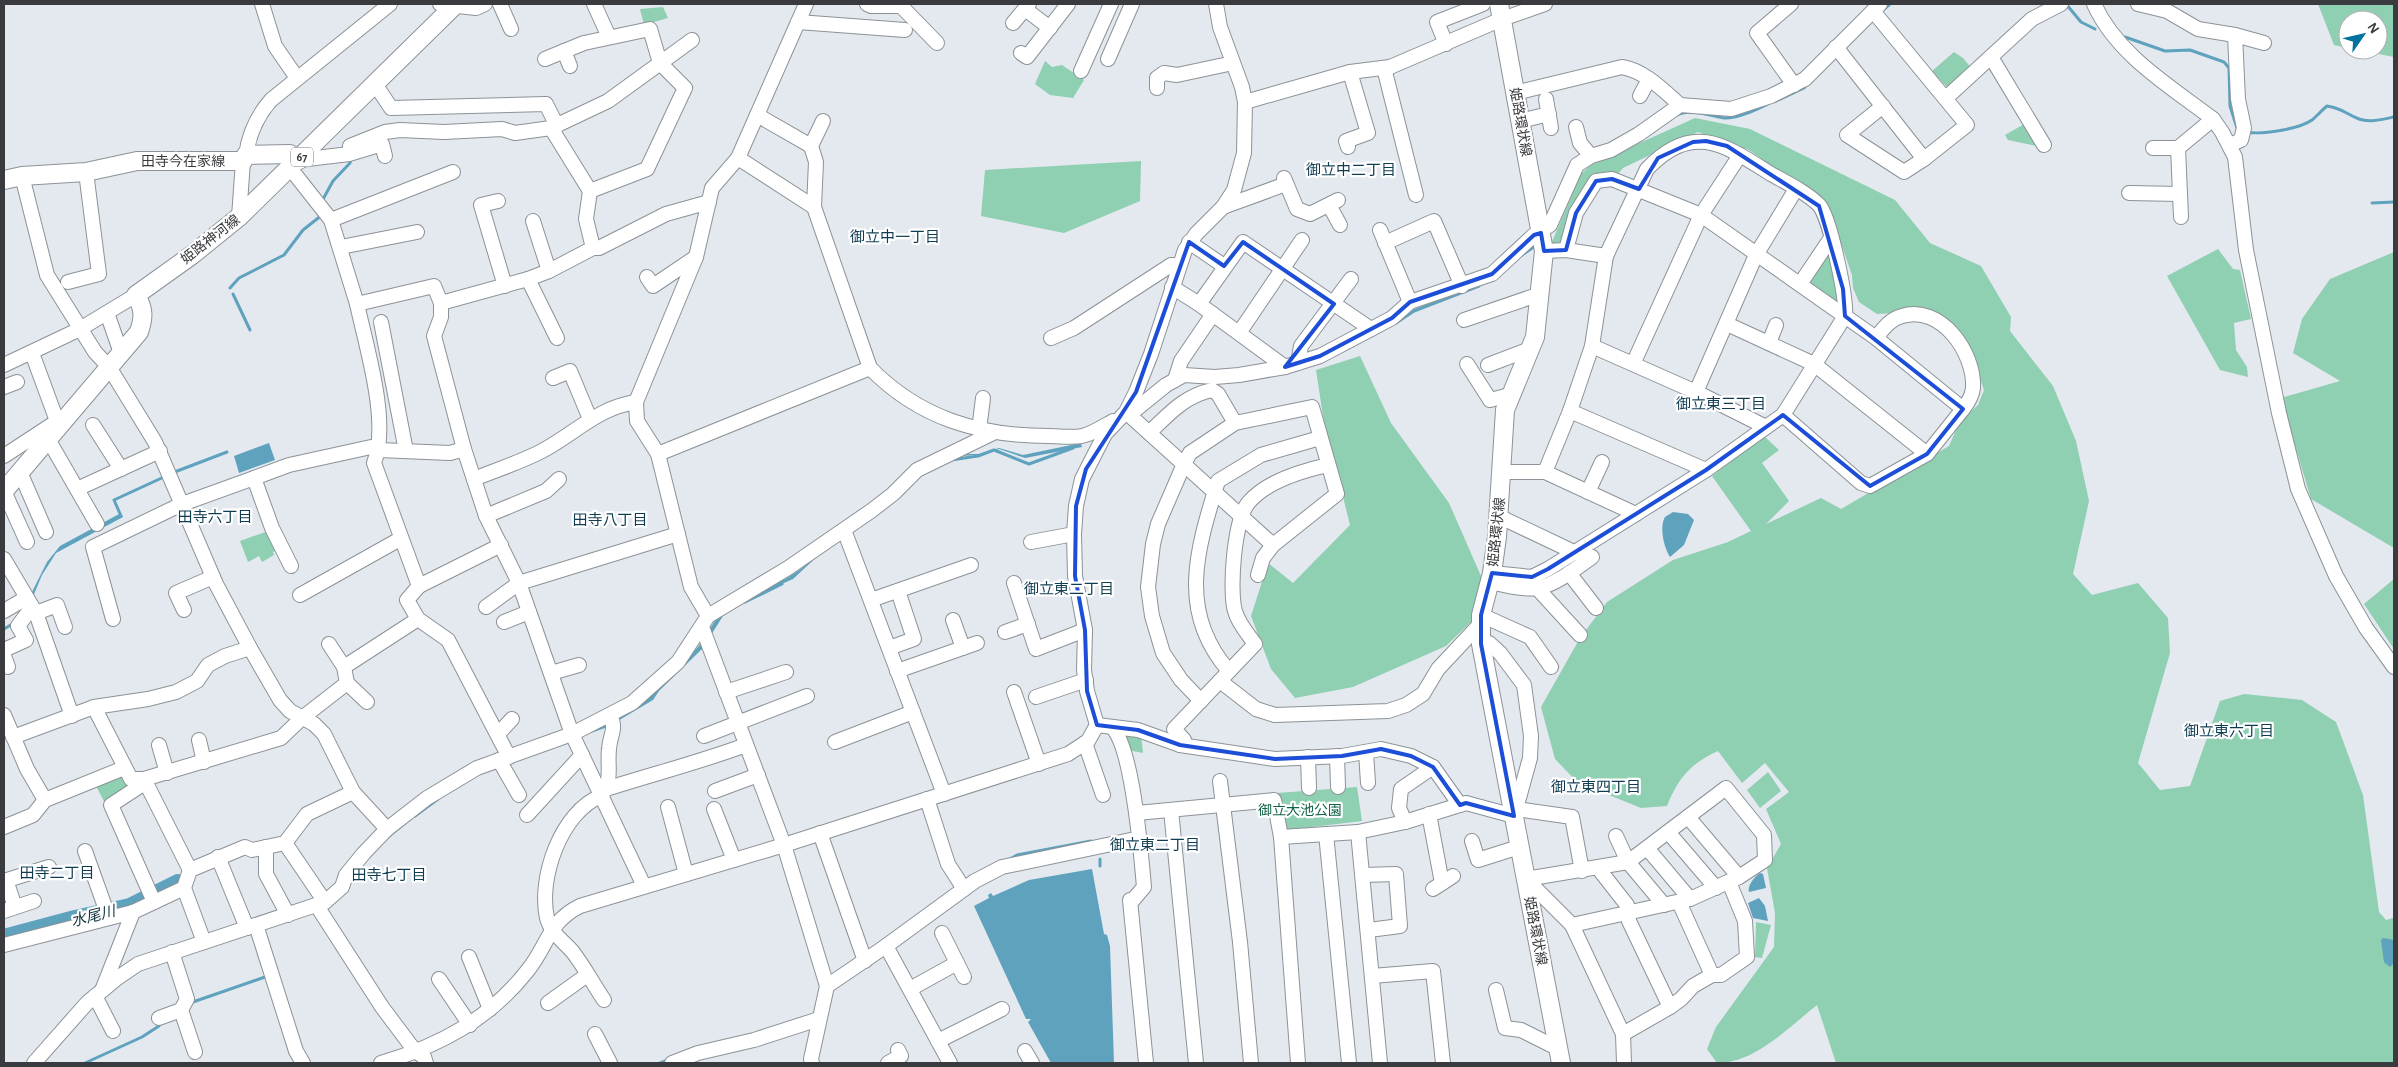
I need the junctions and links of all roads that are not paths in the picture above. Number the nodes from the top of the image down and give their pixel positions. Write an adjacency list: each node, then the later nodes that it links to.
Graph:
1 (262, 4): 47 (street)
2 (390, 4): 47 (street)
3 (440, 4): 4 (street)
4 (456, 4): 5 (street); 49 (main road, 姫路神河線 / 67)
5 (485, 4)
6 (500, 4): 27 (street)
7 (594, 4): 30 (street)
8 (806, 4): 24 (street)
9 (867, 4): 32 (street)
10 (1068, 4): 26 (street)
11 (1111, 4): 45 (street)
12 (1132, 4): 40 (street)
13 (1216, 4): 42 (street)
14 (1483, 4): 34 (street)
15 (1545, 4): 22 (street)
16 (1790, 4): 50 (street)
17 (2061, 4): 38 (street)
18 (2094, 4): 60 (street)
19 (2138, 4): 21 (street)
20 (1027, 6): 25 (street); 26 (street)
21 (2177, 10): 29 (street)
22 (1500, 12): 34 (street); 52 (main road, 姫路環状線)
23 (1878, 12): 36 (street); 55 (street)
24 (798, 22): 28 (street); 59 (street)
25 (1012, 23)
26 (1050, 28): 37 (street)
27 (511, 29)
28 (905, 30)
29 (2235, 35): 33 (street); 66 (street)
30 (609, 38): 35 (street); 41 (street)
31 (692, 40): 41 (street)
32 (936, 43)
33 (2264, 43)
34 (1446, 44): 44 (street)
35 (564, 51): 39 (street); 43 (street)
36 (1840, 51): 50 (street); 58 (street)
37 (1021, 53)
38 (1991, 57): 55 (street); 65 (street)
39 (545, 59)
40 (1108, 59)
41 (660, 63): 63 (street); 86 (street)
42 (1233, 63): 51 (street); 56 (street)
43 (570, 66)
44 (1384, 68): 46 (street); 88 (street)
45 (1081, 71)
46 (1350, 72): 56 (street); 69 (street)
47 (297, 78): 75 (street)
48 (1649, 80): 52 (street); 53 (street); 57 (street)
49 (375, 84): 63 (street); 78 (main road, 姫路神河線 / 67)
50 (1794, 85): 57 (street)
51 (1157, 88)
52 (1515, 93): 62 (main road, 姫路環状線)
53 (1640, 96)
54 (1546, 98): 62 (street)
55 (1946, 98): 77 (street)
56 (1245, 102): 92 (street)
57 (1680, 105): 74 (street)
58 (1883, 106): 77 (street); 77 (street)
59 (757, 115): 68 (street); 76 (street)
60 (2212, 119): 66 (street); 71 (street)
61 (823, 121): 68 (street)
62 (1520, 121): 103 (main road, 姫路環状線)
63 (554, 127): 67 (street); 86 (street)
64 (1576, 127): 74 (street)
65 (2044, 145)
66 (2230, 145): 257 (street)
67 (350, 146)
68 (811, 146): 91 (street)
69 (1348, 147)
70 (2153, 148): 71 (street)
71 (2178, 148): 87 (street)
72 (1740, 155): 83 (street); 84 (street); 93 (street)
73 (385, 156): 78 (street)
74 (1591, 156): 103 (street)
75 (244, 158): 78 (main road, 田寺今在家線); 79 (main road, 田寺今在家線); 94 (street)
76 (738, 158): 90 (street); 91 (street)
77 (1924, 160)
78 (294, 164): 94 (main road, 姫路神河線 / 67); 96 (street)
79 (86, 172): 81 (main road, 田寺今在家線); 117 (street)
80 (453, 172): 96 (street)
81 (22, 176): 82 (main road, 田寺今在家線); 136 (street)
82 (4, 180)
83 (1796, 188): 100 (street); 107 (street)
84 (1638, 189): 93 (street); 106 (street); 108 (street)
85 (2137, 189): 87 (street)
86 (590, 191): 105 (street)
87 (2180, 194): 95 (street)
88 (1416, 195)
89 (498, 201): 119 (street)
90 (709, 202): 105 (street); 109 (street)
91 (814, 206): 154 (street)
92 (1223, 207): 98 (street); 102 (street)
93 (1701, 216): 107 (street); 148 (street)
94 (239, 217): 123 (main road, 姫路神河線 / 67)
95 (2181, 217)
96 (331, 220): 104 (street)
97 (533, 221): 113 (street)
98 (1340, 225)
99 (417, 232): 104 (street)
100 (1831, 238): 118 (street); 131 (street)
101 (1302, 240): 112 (street)
102 (1189, 242): 110 (street); 111 (street)
103 (1542, 242): 106 (street); 120 (street); 122 (main road, 姫路環状線)
104 (341, 248): 126 (street)
105 (593, 248): 113 (street)
106 (1566, 250): 108 (street)
107 (1756, 255): 118 (street); 134 (street)
108 (1606, 256): 143 (street)
109 (696, 257): 114 (street); 162 (street)
110 (1179, 265): 121 (street); 140 (street)
111 (1224, 266): 112 (street); 127 (street)
112 (1282, 269): 128 (street); 138 (street)
113 (549, 271): 115 (street)
114 (647, 276)
115 (528, 279): 119 (street); 139 (street)
116 (1351, 280): 128 (street)
117 (68, 282)
118 (1800, 284): 131 (street)
119 (505, 286): 125 (street)
120 (1462, 286): 124 (street); 124 (street)
121 (1172, 287): 127 (street); 166 (street)
122 (1540, 294): 132 (street); 144 (main road, 姫路環状線)
123 (136, 295): 129 (street); 146 (main road)
124 (1410, 302): 137 (street)
125 (441, 303): 126 (street); 177 (street)
126 (357, 304): 178 (street)
127 (1199, 304): 130 (street)
128 (1334, 304): 137 (street); 151 (street)
129 (107, 313): 136 (street); 146 (street)
130 (1213, 314): 138 (street); 156 (street)
131 (1845, 316): 141 (street); 149 (street)
132 (1464, 320)
133 (381, 322): 180 (street)
134 (1727, 324): 142 (street); 159 (street)
135 (1776, 325): 142 (street)
136 (80, 329): 145 (street); 153 (street)
137 (1371, 329): 151 (street)
138 (1239, 333): 151 (street)
139 (557, 338)
140 (1051, 338)
141 (1876, 338): 163 (street); 163 (street)
142 (1769, 343): 149 (street)
143 (1592, 346): 148 (street); 164 (street)
144 (1530, 349): 152 (street); 160 (main road, 姫路環状線)
145 (32, 353): 150 (street); 167 (street)
146 (121, 353): 153 (main road)
147 (1467, 364): 160 (street)
148 (1633, 364): 159 (street)
149 (1814, 364): 165 (street); 182 (street)
150 (4, 365)
151 (1291, 365): 156 (street)
152 (1488, 365)
153 (109, 367): 167 (main road); 179 (street)
154 (870, 368): 172 (street); 181 (street)
155 (553, 378): 168 (street)
156 (1175, 380): 166 (street)
157 (17, 382): 158 (street)
158 (4, 387)
159 (1696, 392): 171 (street)
160 (1510, 395): 190 (main road, 姫路環状線)
161 (983, 398): 172 (street)
162 (636, 402): 168 (street); 181 (street)
163 (1963, 409): 182 (street)
164 (1570, 412): 188 (street); 191 (street)
165 (1783, 415): 171 (street); 182 (street)
166 (1127, 416): 173 (street); 174 (street); 208 (street)
167 (63, 417): 176 (main road); 183 (street)
168 (590, 419): 193 (street)
169 (1235, 423): 174 (street); 175 (street); 185 (street)
170 (93, 425): 187 (street)
171 (1766, 428): 188 (street)
172 (978, 430): 173 (street)
173 (993, 432): 206 (street)
174 (1149, 433): 185 (street)
175 (1320, 438): 186 (street); 197 (street)
176 (48, 439): 189 (main road); 195 (street)
177 (464, 449): 180 (street); 193 (street)
178 (379, 450): 180 (street); 192 (street); 209 (street)
179 (160, 451): 187 (street); 199 (street)
180 (406, 452)
181 (658, 454): 207 (street)
182 (1927, 454)
183 (4, 456)
184 (1602, 462): 198 (street)
185 (1184, 464): 197 (street); 268 (street)
186 (1328, 465): 202 (street); 213 (street)
187 (121, 469): 195 (street)
188 (1706, 470): 200 (street)
189 (20, 472): 196 (main road); 205 (street)
190 (1501, 472): 191 (street); 203 (main road, 姫路環状線)
191 (1545, 472): 198 (street)
192 (254, 478): 199 (street); 218 (street)
193 (474, 478): 201 (street)
194 (559, 479): 201 (street)
195 (77, 489): 204 (street)
196 (4, 491): 210 (street)
197 (1215, 492): 202 (street); 261 (street)
198 (1588, 492): 200 (street)
199 (182, 504): 221 (street); 236 (street)
200 (1636, 514): 214 (street)
201 (486, 516): 212 (street)
202 (1242, 516): 213 (street); 261 (street)
203 (1498, 516): 214 (street); 222 (main road, 姫路環状線)
204 (97, 524)
205 (46, 532)
206 (846, 533): 229 (street); 241 (street)
207 (678, 534): 224 (street); 241 (street)
208 (1074, 534): 211 (street); 244 (street)
209 (400, 539): 225 (street); 228 (street)
210 (27, 542)
211 (1030, 542)
212 (500, 545): 224 (street); 225 (street)
213 (1273, 545): 220 (street)
214 (1576, 554): 222 (street)
215 (1592, 558): 219 (street)
216 (4, 559): 230 (street)
217 (970, 565): 227 (street)
218 (291, 566)
219 (1569, 573): 226 (street); 232 (street)
220 (1258, 575)
221 (213, 577): 233 (street); 250 (street)
222 (1491, 577): 226 (street); 238 (main road, 姫路環状線)
223 (1014, 582): 242 (street)
224 (519, 583): 231 (street); 235 (street)
225 (419, 586): 237 (street)
226 (1537, 588): 246 (street)
227 (898, 591): 229 (street); 251 (street)
228 (300, 595)
229 (871, 600): 251 (street)
230 (31, 606): 234 (street); 243 (street); 253 (street); 273 (street)
231 (486, 607)
232 (1596, 608)
233 (184, 610)
234 (4, 611)
235 (529, 612): 240 (street); 260 (street)
236 (113, 619)
237 (418, 619): 255 (street); 280 (street)
238 (1481, 619): 249 (main road, 姫路環状線); 256 (street); 261 (street)
239 (953, 620): 252 (street)
240 (504, 622)
241 (705, 622): 264 (street); 276 (street)
242 (1028, 624): 244 (street); 245 (street)
243 (65, 627)
244 (1085, 630): 262 (street)
245 (1005, 632)
246 (1580, 635)
247 (977, 643): 252 (street)
248 (329, 644): 255 (street)
249 (1481, 644): 318 (main road, 姫路環状線); 318 (street)
250 (250, 648): 270 (street); 274 (street)
251 (889, 648): 258 (street)
252 (963, 648): 258 (street)
253 (4, 650)
254 (579, 665): 260 (street)
255 (344, 667): 263 (street)
256 (1551, 667)
257 (2394, 667)
258 (898, 670): 271 (street)
259 (786, 672): 264 (street)
260 (550, 673): 283 (street)
261 (1225, 676): 268 (street)
262 (1086, 680): 267 (street); 278 (street)
263 (347, 683): 269 (street); 274 (street)
264 (726, 692): 277 (street)
265 (1014, 692): 296 (street)
266 (807, 696): 277 (street)
267 (1036, 697)
268 (1201, 701): 289 (street)
269 (367, 702)
270 (94, 707): 273 (street); 298 (street)
271 (913, 712): 285 (street); 309 (street)
272 (4, 715): 282 (street)
273 (72, 716): 282 (street)
274 (302, 718): 295 (street); 307 (street)
275 (512, 719): 280 (street)
276 (613, 720): 283 (street); 308 (street)
277 (738, 723): 281 (street); 288 (street)
278 (1097, 725): 279 (street); 286 (street)
279 (1112, 727): 289 (street); 320 (street)
280 (498, 734): 294 (street)
281 (704, 736)
282 (12, 737): 313 (street)
283 (573, 737): 291 (street); 294 (street)
284 (199, 740): 295 (street)
285 (835, 742)
286 (1085, 743): 296 (street); 311 (street)
287 (159, 745): 299 (street)
288 (746, 745): 300 (street); 308 (street)
289 (1180, 745): 293 (street)
290 (1366, 752): 292 (street); 297 (street); 303 (street)
291 (582, 755): 308 (street); 322 (street)
292 (1337, 756): 293 (street); 304 (street)
293 (1308, 757): 305 (street)
294 (504, 761): 310 (street); 326 (street)
295 (204, 762): 299 (street)
296 (1039, 764): 309 (street)
297 (1433, 767): 315 (street); 324 (street)
298 (124, 768): 301 (street); 313 (street)
299 (167, 772): 301 (street)
300 (758, 775): 306 (street); 336 (street)
301 (144, 779): 346 (street); 358 (street)
302 (1220, 781): 314 (street)
303 (1368, 783)
304 (1338, 787)
305 (1310, 788)
306 (715, 791)
307 (353, 792): 326 (street); 335 (street)
308 (603, 792): 354 (street); 369 (street)
309 (944, 794): 312 (street)
310 (519, 795)
311 (1103, 795)
312 (927, 799): 329 (street); 357 (street)
313 (44, 800): 325 (street)
314 (1222, 805): 317 (street); 332 (street); 417 (street)
315 (1460, 805): 318 (street); 321 (street)
316 (668, 807): 348 (street)
317 (1171, 810): 320 (street); 416 (street)
318 (1515, 812): 338 (main road, 姫路環状線); 347 (street)
319 (719, 813): 342 (street)
320 (1137, 813): 333 (street)
321 (1429, 814): 324 (street); 353 (street)
322 (527, 815)
323 (1688, 816): 328 (street); 351 (street); 351 (street)
324 (1406, 822): 327 (street)
325 (4, 827)
326 (387, 829): 362 (street)
327 (1358, 832): 330 (street); 349 (street)
328 (1668, 832): 339 (street); 356 (street)
329 (820, 833): 336 (street); 378 (street)
330 (1326, 834): 332 (street); 419 (street)
331 (1616, 836): 343 (street)
332 (1281, 837): 418 (street)
333 (1140, 838): 357 (street); 415 (street)
334 (1472, 841): 338 (street)
335 (285, 843): 337 (street); 362 (street)
336 (784, 845): 342 (street); 385 (street)
337 (266, 847): 341 (street); 367 (street)
338 (1519, 847): 350 (main road, 姫路環状線)
339 (1647, 848): 343 (street); 359 (street)
340 (85, 851): 365 (street)
341 (218, 857): 346 (street); 370 (street)
342 (734, 860): 348 (street)
343 (1628, 862): 345 (street); 361 (street)
344 (49, 867): 352 (street)
345 (1598, 868): 347 (street); 366 (street)
346 (190, 870): 355 (street)
347 (1582, 871): 350 (street)
348 (686, 874): 354 (street)
349 (1363, 875): 371 (street); 371 (street)
350 (1526, 879): 368 (street); 405 (main road, 姫路環状線)
351 (1734, 879): 356 (street); 381 (street)
352 (5, 880): 363 (street)
353 (1443, 882)
354 (644, 886): 369 (street)
355 (184, 888): 358 (street); 373 (street)
356 (1716, 888): 359 (street)
357 (964, 889): 375 (street)
358 (152, 898): 364 (street)
359 (1684, 900): 361 (street); 381 (street)
360 (34, 901): 363 (street)
361 (1664, 905): 366 (street)
362 (321, 907): 367 (street); 403 (street)
363 (10, 909)
364 (133, 912): 365 (street); 388 (street)
365 (107, 913): 374 (street)
366 (1630, 913): 368 (street); 391 (street)
367 (288, 915): 370 (street)
368 (1572, 925): 400 (street)
369 (552, 928): 380 (street); 392 (street)
370 (254, 929): 373 (street); 407 (street)
371 (1369, 930): 382 (street)
372 (942, 933): 379 (street)
373 (204, 942): 376 (street)
374 (4, 945)
375 (886, 946): 378 (street); 386 (street)
376 (172, 952): 388 (street); 394 (street)
377 (469, 958): 392 (street)
378 (865, 961): 385 (street)
379 (957, 963): 383 (street); 386 (street)
380 (587, 974): 389 (street); 390 (street)
381 (1712, 975): 391 (street)
382 (1372, 976): 420 (street); 421 (street)
383 (964, 977)
384 (440, 979): 397 (street)
385 (827, 986): 396 (street)
386 (910, 990): 401 (street)
387 (1496, 990): 405 (street)
388 (98, 995): 398 (street); 406 (street)
389 (604, 1000)
390 (548, 1003)
391 (1670, 1007): 400 (street)
392 (490, 1009): 397 (street)
393 (1002, 1009): 401 (street)
394 (181, 1010): 395 (street); 404 (street)
395 (160, 1018)
396 (819, 1019): 411 (street); 412 (street)
397 (470, 1025): 403 (street)
398 (113, 1031)
399 (595, 1034): 410 (street)
400 (1623, 1034): 422 (street)
401 (938, 1042): 414 (street)
402 (898, 1050): 413 (street)
403 (416, 1051): 408 (street); 409 (street)
404 (195, 1052)
405 (1560, 1056)
406 (34, 1063)
407 (303, 1063)
408 (381, 1063)
409 (426, 1063)
410 (610, 1063)
411 (672, 1063)
412 (812, 1063)
413 (888, 1063)
414 (950, 1063)
415 (1146, 1063)
416 (1196, 1063)
417 (1251, 1063)
418 (1298, 1063)
419 (1349, 1063)
420 (1380, 1063)
421 (1443, 1063)
422 (1624, 1063)

